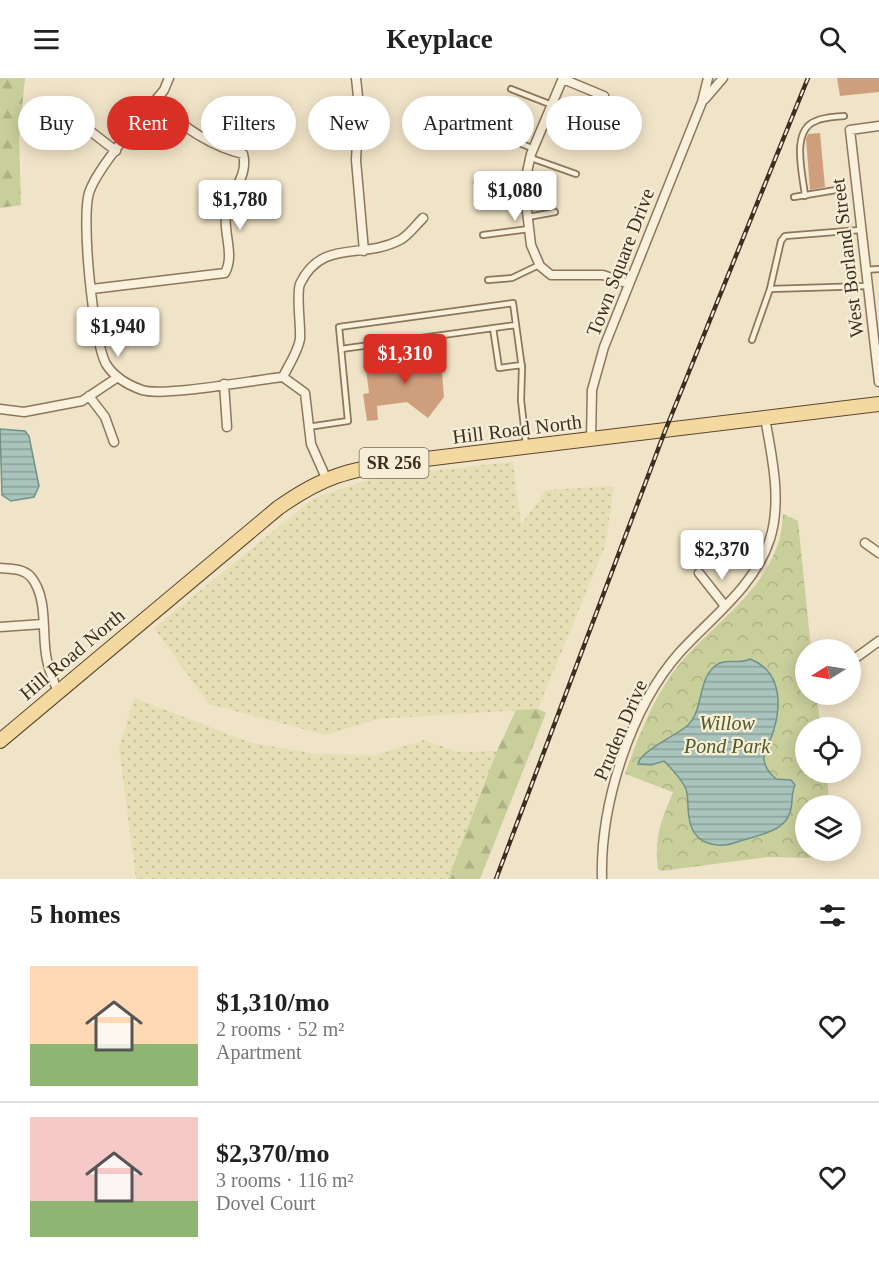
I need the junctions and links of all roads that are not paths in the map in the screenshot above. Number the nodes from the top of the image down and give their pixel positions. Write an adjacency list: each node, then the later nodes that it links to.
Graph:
1 (169, 78): 7 (street)
2 (356, 78): 33 (street)
3 (563, 78): 8 (street); 9 (street)
4 (708, 78): 10 (street, Town Square Drive)
5 (723, 78): 10 (street, Town Square Drive)
6 (511, 89): 11 (lane)
7 (158, 96)
8 (556, 96)
9 (604, 96)
10 (702, 102): 38 (street, Town Square Drive)
11 (546, 103)
12 (844, 116): 25 (lane)
13 (546, 119): 17 (street)
14 (879, 126): 31 (street, West Borland Street)
15 (189, 127): 40 (street)
16 (95, 135): 19 (street)
17 (534, 149)
18 (534, 150): 20 (street)
19 (116, 151): 40 (street)
20 (531, 158): 21 (lane); 23 (street)
21 (576, 174)
22 (477, 182): 23 (lane)
23 (524, 186): 28 (street)
24 (842, 189): 25 (lane)
25 (805, 196): 26 (lane)
26 (794, 197)
27 (555, 212): 28 (lane)
28 (528, 217): 30 (street)
29 (423, 218): 33 (street)
30 (529, 229): 32 (lane); 34 (street)
31 (860, 230): 36 (street, West Borland Street); 41 (lane)
32 (483, 235)
33 (364, 251): 48 (street)
34 (539, 265): 37 (lane); 38 (street)
35 (879, 269): 36 (lane)
36 (865, 270): 39 (street, West Borland Street)
37 (488, 280)
38 (629, 284): 57 (street, Town Square Drive)
39 (867, 286): 41 (lane); 49 (street, West Borland Street)
40 (92, 289): 47 (street)
41 (770, 289): 44 (lane)
42 (516, 325): 43 (lane); 45 (lane); 46 (lane)
43 (493, 328): 45 (lane); 46 (lane)
44 (752, 340)
45 (341, 349): 56 (lane)
46 (522, 365): 59 (lane)
47 (118, 377): 50 (street); 51 (street)
48 (283, 377): 50 (street); 56 (street)
49 (879, 382)
50 (224, 384): 55 (street)
51 (89, 396): 53 (street); 58 (street)
52 (879, 404): 54 (main road, Hill Road North / SR 256)
53 (0, 409)
54 (765, 418): 57 (main road, Hill Road North / SR 256); 65 (street, Pruden Drive)
55 (227, 427)
56 (308, 427): 60 (street)
57 (591, 440): 59 (main road, Hill Road North / SR 256)
58 (114, 442)
59 (526, 448): 60 (main road, Hill Road North / SR 256)
60 (326, 478): 70 (main road, Hill Road North / SR 256)
61 (866, 543): 62 (street)
62 (879, 553)
63 (0, 568): 66 (street)
64 (699, 573): 65 (street)
65 (725, 606): 72 (street, Pruden Drive)
66 (43, 624): 67 (street); 70 (street)
67 (0, 627)
68 (879, 641): 69 (street)
69 (861, 654)
70 (57, 692): 71 (main road, Hill Road North / SR 256)
71 (0, 741)
72 (602, 879)

